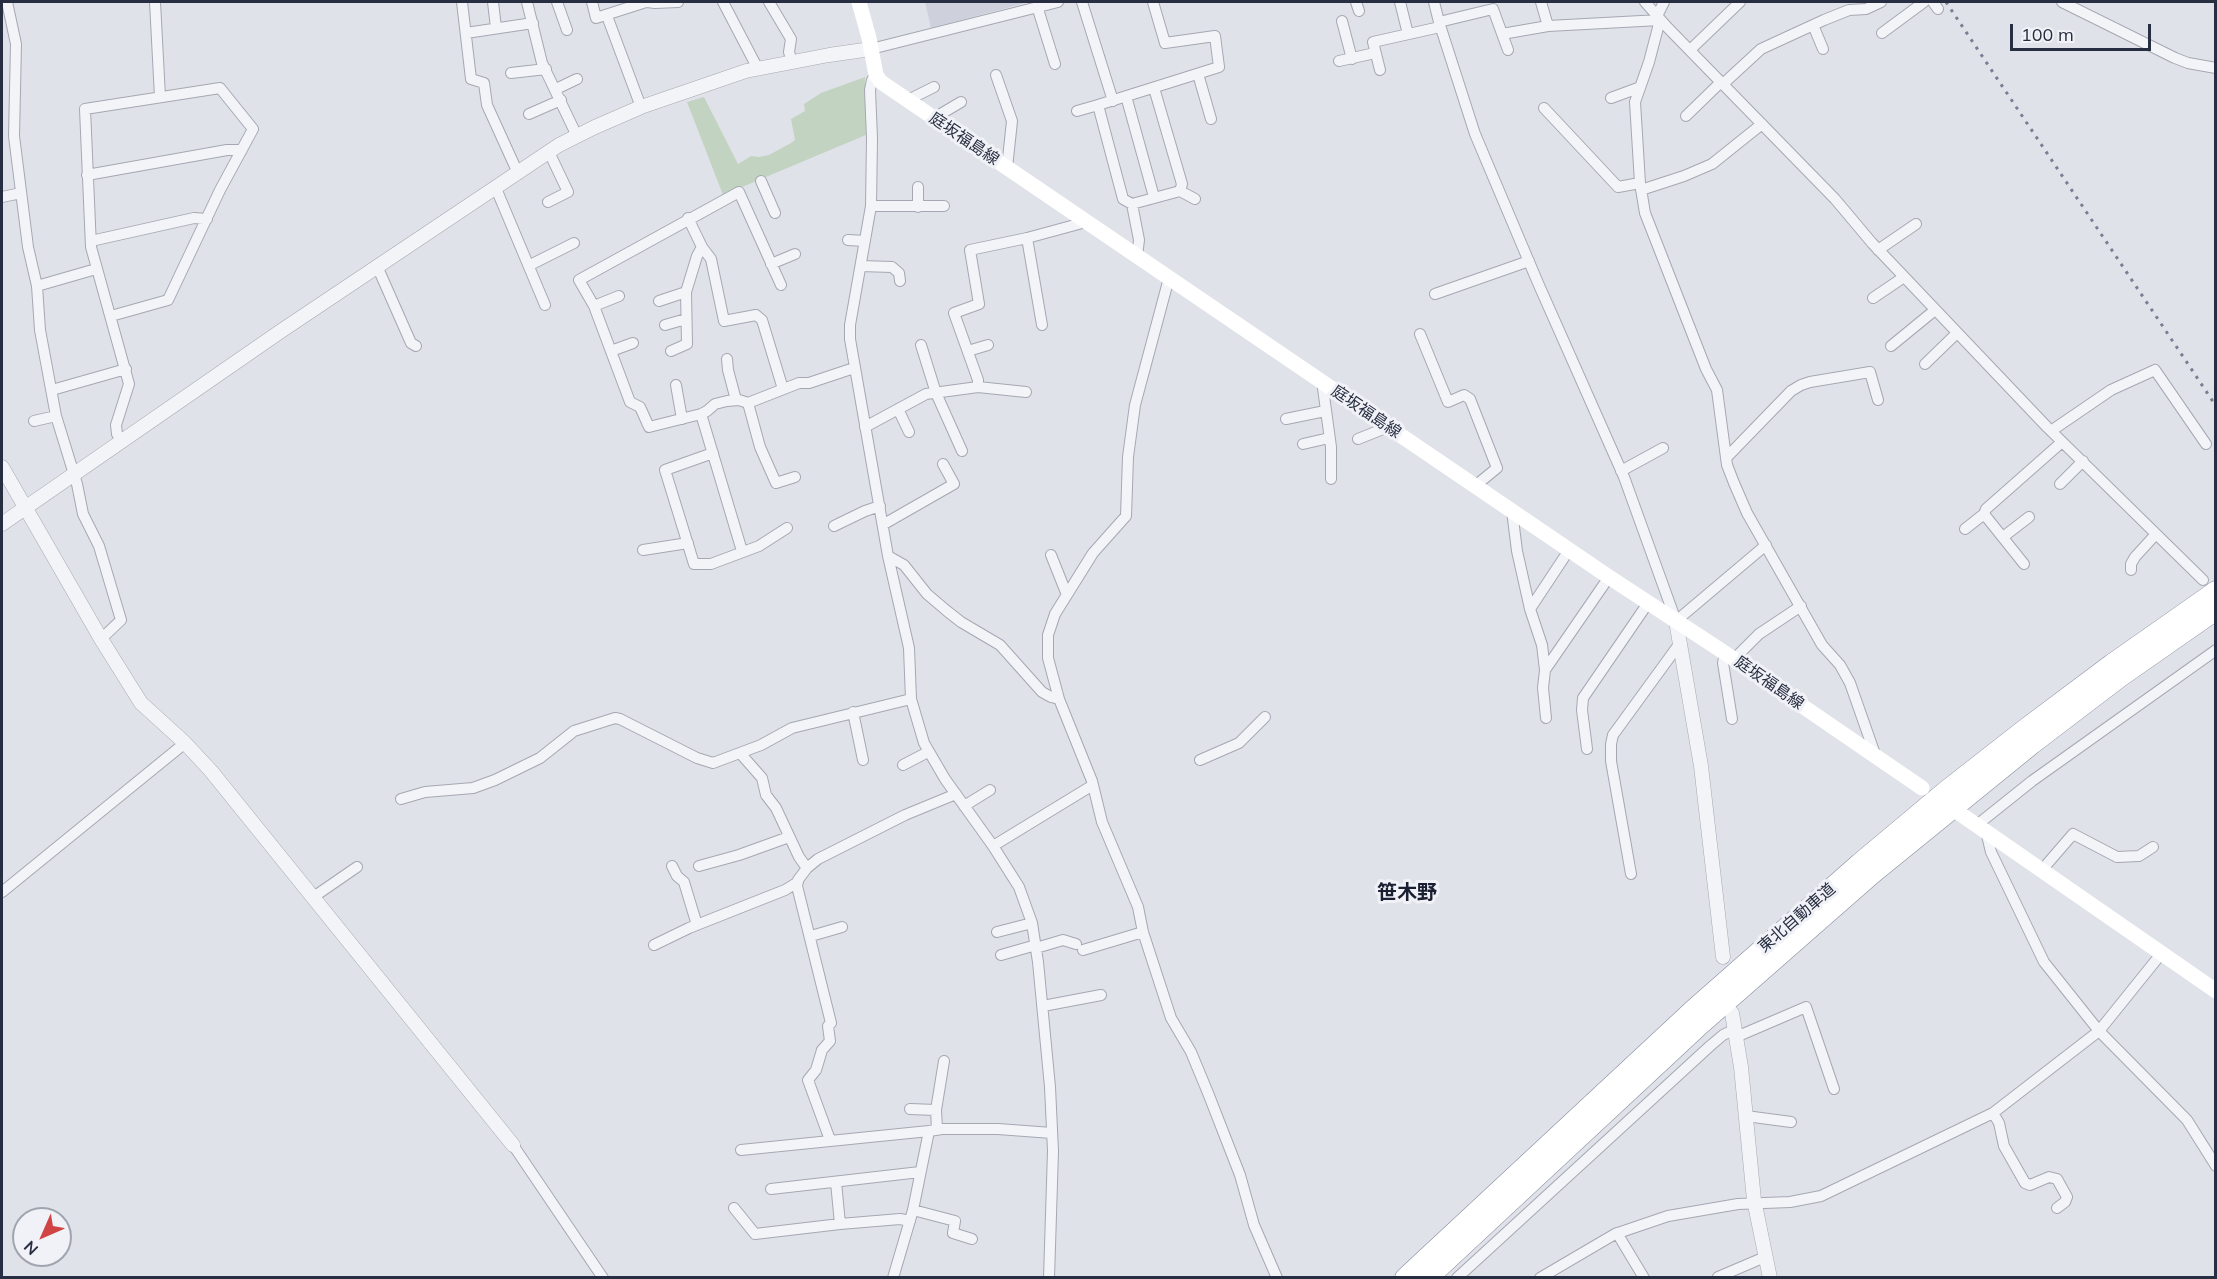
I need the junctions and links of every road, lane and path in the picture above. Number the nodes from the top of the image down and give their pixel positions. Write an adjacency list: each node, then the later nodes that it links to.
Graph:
1 (9, 2): 90 (street)
2 (154, 2): 64 (street)
3 (462, 2): 36 (street)
4 (493, 2): 34 (street)
5 (527, 2): 30 (street)
6 (557, 2): 35 (street)
7 (592, 2): 27 (street)
8 (648, 2): 9 (street); 27 (street)
9 (678, 2)
10 (723, 2): 51 (street)
11 (769, 2): 47 (street)
12 (859, 2): 40 (main road)
13 (1058, 2): 25 (street)
14 (1082, 2): 68 (street)
15 (1153, 2): 54 (street)
16 (1400, 2): 38 (street)
17 (1434, 2): 31 (street)
18 (1541, 2): 33 (street)
19 (1645, 2): 28 (street)
20 (1664, 2): 28 (street)
21 (1740, 2): 43 (street)
22 (1881, 2): 26 (street)
23 (1924, 2): 37 (street)
24 (2062, 2): 49 (street)
25 (1037, 6): 40 (street); 48 (street)
26 (1846, 6): 32 (street)
27 (607, 16): 71 (street)
28 (1658, 18): 33 (street); 43 (street); 61 (street)
29 (1342, 21): 45 (street)
30 (533, 23): 34 (street); 50 (street)
31 (1439, 24): 38 (street); 39 (street); 113 (street)
32 (1813, 25): 41 (street); 58 (street)
33 (1548, 26): 39 (street)
34 (496, 28): 36 (street)
35 (567, 30)
36 (466, 33): 83 (street)
37 (1882, 33)
38 (1408, 34): 44 (street)
39 (1502, 34): 42 (street)
40 (872, 49): 47 (street); 55 (main road)
41 (1823, 49)
42 (1508, 50)
43 (1690, 50): 58 (street)
44 (1376, 53): 45 (street); 52 (street)
45 (1352, 59): 46 (street)
46 (1339, 61)
47 (792, 62): 51 (street)
48 (1055, 64)
49 (2216, 68)
50 (546, 69): 53 (street); 62 (street)
51 (758, 69): 71 (street)
52 (1380, 70)
53 (511, 73)
54 (1198, 74): 60 (street); 77 (street)
55 (876, 75): 67 (main road, 庭坂福島線); 96 (street)
56 (996, 75): 82 (street)
57 (577, 80): 62 (street)
58 (1722, 83): 75 (street); 78 (street)
59 (934, 87): 67 (street)
60 (1154, 88): 63 (street); 89 (street)
61 (1638, 88): 65 (street); 87 (street)
62 (556, 89): 66 (street)
63 (1126, 96): 68 (street); 92 (street)
64 (160, 97): 80 (street); 84 (street)
65 (1611, 98)
66 (561, 100): 74 (street); 79 (street)
67 (908, 100): 76 (main road, 庭坂福島線)
68 (1113, 100): 70 (street)
69 (961, 102): 76 (street)
70 (1098, 105): 73 (street); 95 (street)
71 (641, 107): 79 (street)
72 (1544, 108): 87 (street)
73 (1077, 111)
74 (529, 114)
75 (1686, 116)
76 (934, 118): 82 (main road, 庭坂福島線)
77 (1211, 119)
78 (1762, 124): 87 (street); 110 (street)
79 (577, 136): 81 (street)
80 (242, 150): 84 (street); 101 (street)
81 (549, 152): 83 (street); 94 (street)
82 (1011, 167): 102 (main road, 庭坂福島線)
83 (517, 171): 86 (street)
84 (87, 175): 106 (street)
85 (760, 181): 99 (street)
86 (495, 186): 115 (street); 116 (street)
87 (1640, 186): 180 (street)
88 (918, 187): 97 (street)
89 (1180, 191): 92 (street); 93 (street)
90 (21, 193): 91 (street); 123 (street)
91 (2, 197)
92 (1154, 197): 95 (street)
93 (1195, 199)
94 (548, 202)
95 (1132, 204): 112 (street)
96 (871, 206): 97 (street); 107 (street)
97 (918, 207): 98 (street)
98 (944, 207)
99 (775, 213)
100 (688, 218): 109 (street); 114 (street); 130 (street)
101 (207, 219): 106 (street); 132 (street)
102 (1086, 222): 104 (street); 112 (main road, 庭坂福島線)
103 (1916, 224): 110 (street)
104 (1027, 238): 134 (street); 145 (street)
105 (848, 240): 107 (street)
106 (91, 241): 118 (street)
107 (865, 241): 117 (street)
108 (573, 243): 115 (street)
109 (702, 247): 124 (street); 153 (street)
110 (1878, 250): 120 (street)
111 (795, 254): 114 (street)
112 (1137, 256): 119 (main road, 庭坂福島線)
113 (1528, 261): 125 (street); 184 (street)
114 (771, 264): 122 (street)
115 (530, 265): 129 (street)
116 (376, 266): 141 (street); 173 (street)
117 (861, 266): 121 (street); 148 (street)
118 (96, 269): 123 (street); 132 (street)
119 (1169, 278): 150 (main road, 庭坂福島線); 213 (street)
120 (1904, 278): 127 (street); 131 (street)
121 (900, 282)
122 (781, 285)
123 (37, 286): 154 (street)
124 (686, 292): 128 (street); 133 (street)
125 (1435, 294)
126 (619, 296): 130 (street)
127 (1873, 298)
128 (659, 301)
129 (545, 305)
130 (594, 306): 143 (street)
131 (1935, 310): 136 (street); 142 (street)
132 (111, 316): 149 (street)
133 (686, 319): 135 (street); 144 (street)
134 (1042, 325)
135 (665, 326)
136 (1957, 333): 147 (street); 169 (street)
137 (1420, 334): 189 (street)
138 (633, 343): 143 (street)
139 (921, 345): 156 (street)
140 (988, 345): 145 (street)
141 (416, 346)
142 (1891, 346)
143 (611, 351): 164 (street)
144 (671, 351)
145 (968, 351): 152 (street)
146 (727, 359): 157 (street)
147 (1925, 364)
148 (854, 368): 153 (street); 168 (street)
149 (126, 369): 154 (street); 173 (street)
150 (1322, 381): 161 (street); 167 (main road, 庭坂福島線)
151 (676, 385): 164 (street)
152 (978, 387): 155 (street); 156 (street)
153 (783, 389): 159 (street)
154 (52, 390): 163 (street)
155 (1026, 392)
156 (936, 393): 160 (street); 178 (street)
157 (735, 400): 159 (street); 162 (street)
158 (1878, 400): 180 (street)
159 (748, 403): 186 (street)
160 (898, 409): 168 (street); 170 (street)
161 (1325, 411): 165 (street); 171 (street)
162 (701, 414): 164 (street); 179 (street)
163 (56, 416): 166 (street); 185 (street)
164 (682, 418)
165 (1287, 419)
166 (34, 421)
167 (1385, 425): 172 (street); 189 (main road, 庭坂福島線)
168 (865, 427): 190 (street)
169 (2051, 431): 174 (street); 176 (street)
170 (909, 432)
171 (1329, 438): 175 (street); 187 (street)
172 (1358, 439)
173 (123, 441): 185 (street)
174 (2062, 442): 181 (street); 193 (street)
175 (1303, 444)
176 (2206, 444)
177 (1663, 448): 184 (street)
178 (962, 452)
179 (713, 453): 202 (street); 206 (street)
180 (1726, 458): 203 (street)
181 (2083, 461): 188 (street); 200 (street)
182 (943, 464): 196 (street)
183 (2, 467): 191 (street)
184 (1621, 471): 218 (street)
185 (73, 473): 191 (street); 219 (street)
186 (795, 477)
187 (1331, 479)
188 (2060, 484)
189 (1474, 486): 192 (main road, 庭坂福島線)
190 (880, 506): 196 (street); 197 (street)
191 (26, 508): 195 (street); 219 (street)
192 (1512, 511): 205 (main road, 庭坂福島線); 216 (street)
193 (1984, 514): 199 (street); 201 (street)
194 (2029, 517): 201 (street)
195 (2, 524)
196 (884, 524): 208 (street)
197 (834, 526)
198 (787, 528): 206 (street)
199 (1965, 529)
200 (2156, 534): 210 (street); 212 (street)
201 (2003, 537): 209 (street)
202 (688, 543): 204 (street); 206 (street)
203 (1766, 545): 215 (street); 218 (street)
204 (643, 549)
205 (1569, 550): 211 (main road, 庭坂福島線); 216 (street)
206 (742, 551)
207 (1051, 555): 213 (street)
208 (888, 556): 224 (street); 225 (street)
209 (2024, 564)
210 (2131, 570)
211 (1609, 577): 214 (main road, 庭坂福島線); 223 (street)
212 (2209, 585): 304 (highway, 東北自動車道)
213 (1067, 595): 225 (street)
214 (1648, 603): 218 (main road, 庭坂福島線); 231 (street)
215 (1801, 606): 222 (street); 234 (street)
216 (1530, 609): 223 (street)
217 (2216, 610): 305 (highway, 東北自動車道)
218 (1677, 621): 220 (street); 222 (main road, 庭坂福島線)
219 (101, 639): 230 (street)
220 (1680, 643): 254 (street); 268 (street)
221 (2216, 650): 245 (street)
222 (1730, 656): 229 (street); 234 (main road, 庭坂福島線)
223 (1545, 670): 228 (street)
224 (911, 699): 226 (street); 232 (street)
225 (1059, 699): 238 (street)
226 (853, 712): 233 (street); 235 (street)
227 (1264, 717): 236 (street)
228 (1546, 718)
229 (1732, 719)
230 (185, 743): 256 (street); 257 (street)
231 (1587, 749)
232 (928, 752): 237 (street); 241 (street)
233 (740, 753): 242 (street); 246 (street)
234 (1876, 757): 239 (main road, 庭坂福島線)
235 (862, 760)
236 (1200, 760)
237 (903, 765)
238 (1093, 785): 247 (street); 262 (street)
239 (1922, 788)
240 (990, 790): 243 (street)
241 (956, 794): 243 (street); 252 (street)
242 (401, 799)
243 (964, 806): 247 (street)
244 (1959, 813): 245 (main road)
245 (1981, 828): 253 (main road); 273 (street)
246 (789, 837): 250 (street); 252 (street)
247 (993, 846): 258 (street)
248 (2153, 847): 253 (street)
249 (672, 866): 259 (street)
250 (699, 866)
251 (357, 867): 257 (street)
252 (807, 867): 255 (street)
253 (2041, 871): 266 (main road)
254 (1631, 874)
255 (798, 882): 259 (street); 263 (street)
256 (2, 892)
257 (312, 898): 285 (street)
258 (1032, 923): 261 (street); 265 (street)
259 (697, 925): 264 (street)
260 (842, 927): 263 (street)
261 (997, 932)
262 (1143, 932): 265 (street); 303 (street)
263 (811, 936): 284 (street)
264 (654, 945)
265 (1036, 947): 267 (street); 271 (street)
266 (2161, 954): 269 (main road); 273 (street)
267 (1001, 955)
268 (1723, 957)
269 (2216, 991)
270 (1101, 995): 271 (street)
271 (1043, 1006): 283 (street)
272 (1732, 1013): 274 (street)
273 (2099, 1031): 279 (street); 287 (street)
274 (1736, 1033): 276 (street); 280 (street); 306 (street)
275 (944, 1061): 278 (street)
276 (1834, 1089)
277 (910, 1108): 278 (street)
278 (936, 1110): 282 (street)
279 (1992, 1113): 291 (street); 293 (street)
280 (1746, 1116): 281 (street); 291 (street)
281 (1791, 1122)
282 (933, 1131): 283 (street); 284 (street); 288 (street)
283 (1052, 1133): 302 (street)
284 (830, 1140): 286 (street)
285 (513, 1145): 300 (street)
286 (741, 1150)
287 (2216, 1166)
288 (920, 1172): 289 (street); 294 (street)
289 (836, 1182): 290 (street); 295 (street)
290 (771, 1189)
291 (1755, 1204): 296 (street); 298 (street)
292 (734, 1208): 295 (street)
293 (2057, 1208)
294 (912, 1215): 295 (street); 297 (street); 301 (street)
295 (840, 1224)
296 (1617, 1233): 307 (street); 308 (street)
297 (972, 1239)
298 (1765, 1257): 299 (street); 309 (street)
299 (1718, 1277)
300 (603, 1278)
301 (893, 1278)
302 (1049, 1278)
303 (1277, 1278)
304 (1405, 1278)
305 (1428, 1278)
306 (1457, 1278)
307 (1540, 1278)
308 (1644, 1278)
309 (1770, 1278)

